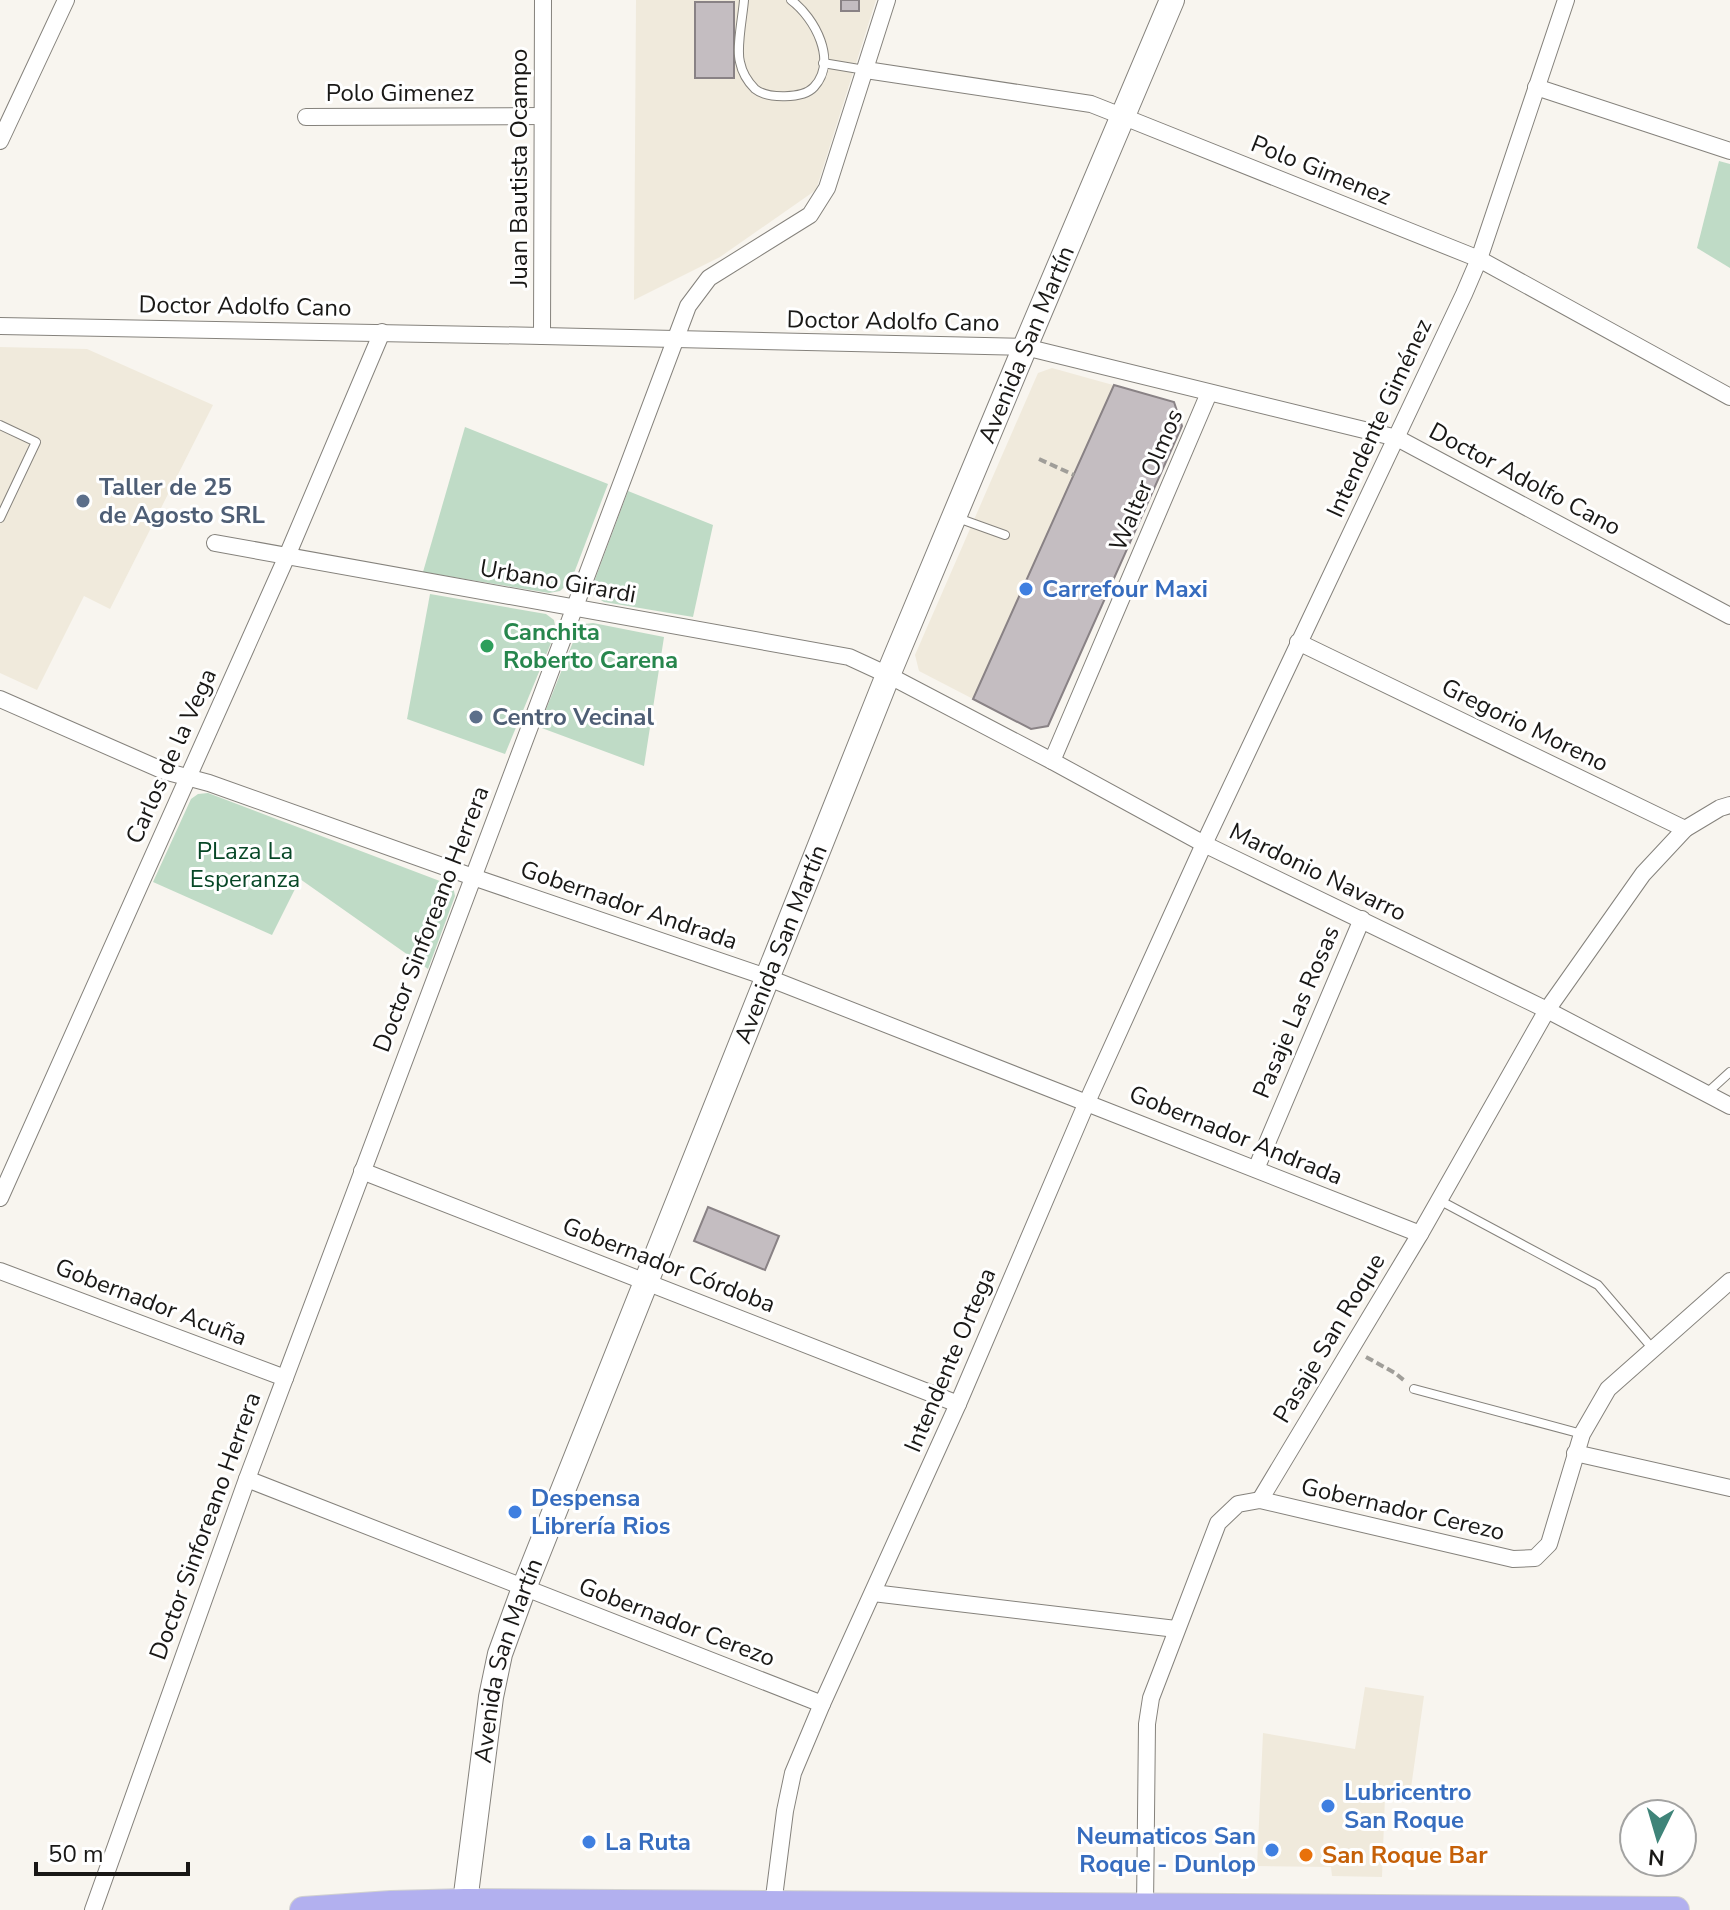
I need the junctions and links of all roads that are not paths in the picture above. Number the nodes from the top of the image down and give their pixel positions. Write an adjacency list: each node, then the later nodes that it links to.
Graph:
1 (66, 0): 14 (street)
2 (543, 0): 11 (street, Juan Bautista Ocampo)
3 (744, 0): 8 (lane)
4 (791, 0): 8 (lane)
5 (887, 0): 9 (street, Doctor Sinforeano Herrera)
6 (1172, 0): 13 (main road, Avenida San Martín)
7 (1566, 0): 10 (street, Intendente Giménez)
8 (823, 63): 9 (lane)
9 (866, 70): 13 (street, Polo Gimenez); 20 (street, Doctor Sinforeano Herrera)
10 (1536, 87): 15 (street); 16 (street, Intendente Giménez)
11 (542, 116): 12 (street, Polo Gimenez); 19 (street, Juan Bautista Ocampo)
12 (306, 117)
13 (1124, 117): 16 (street, Polo Gimenez); 21 (main road, Avenida San Martín)
14 (0, 141)
15 (1730, 151)
16 (1479, 259): 23 (street, Polo Gimenez); 25 (street, Intendente Giménez)
17 (0, 326): 18 (street, Doctor Adolfo Cano)
18 (382, 332): 19 (street, Doctor Adolfo Cano); 30 (street, Carlos de la Vega)
19 (542, 336): 20 (street, Doctor Adolfo Cano)
20 (675, 340): 21 (street, Doctor Adolfo Cano); 31 (street, Doctor Sinforeano Herrera)
21 (1025, 347): 22 (street, Doctor Adolfo Cano); 26 (main road, Avenida San Martín)
22 (1209, 393): 25 (street, Doctor Adolfo Cano); 36 (street, Walter Olmos)
23 (1730, 397)
24 (0, 425): 27 (lane)
25 (1397, 438): 32 (street, Doctor Adolfo Cano); 33 (street, Intendente Giménez)
26 (954, 517): 28 (lane); 34 (main road, Avenida San Martín)
27 (0, 518)
28 (1005, 535)
29 (215, 543): 30 (street, Urbano Girardi)
30 (287, 556): 31 (street, Urbano Girardi); 37 (street, Carlos de la Vega)
31 (574, 609): 34 (street, Urbano Girardi); 41 (street, Doctor Sinforeano Herrera)
32 (1730, 616)
33 (1298, 642): 39 (street, Gregorio Moreno); 40 (street, Intendente Giménez)
34 (888, 675): 36 (street, Mardonio Navarro); 43 (main road, Avenida San Martín)
35 (0, 699): 37 (street, Gobernador Andrada)
36 (1052, 761): 40 (street, Mardonio Navarro)
37 (188, 777): 41 (street, Gobernador Andrada); 51 (street, Carlos de la Vega)
38 (1730, 805): 39 (street)
39 (1685, 829): 44 (street, Pasaje San Roque)
40 (1204, 844): 42 (street, Mardonio Navarro); 47 (street, Intendente Ortega)
41 (473, 877): 43 (street, Gobernador Andrada); 50 (street, Doctor Sinforeano Herrera)
42 (1362, 919): 44 (street, Mardonio Navarro); 49 (street, Pasaje Las Rosas)
43 (766, 977): 47 (street, Gobernador Andrada); 55 (main road, Avenida San Martín)
44 (1547, 1010): 46 (street, Mardonio Navarro); 52 (street, Pasaje San Roque)
45 (1730, 1072): 46 (lane)
46 (1706, 1093): 48 (street, Mardonio Navarro)
47 (1087, 1102): 49 (street, Gobernador Andrada); 60 (street, Intendente Ortega)
48 (1730, 1106)
49 (1256, 1169): 53 (street, Gobernador Andrada)
50 (362, 1171): 55 (street, Gobernador Córdoba); 58 (street, Doctor Sinforeano Herrera)
51 (0, 1198)
52 (1439, 1200): 53 (street, Pasaje San Roque); 57 (lane)
53 (1420, 1234): 65 (street, Pasaje San Roque)
54 (0, 1271): 58 (street, Gobernador Acuña)
55 (646, 1281): 60 (street, Gobernador Córdoba); 66 (main road, Avenida San Martín)
56 (1730, 1281): 57 (street)
57 (1653, 1349): 61 (street)
58 (285, 1378): 63 (street, Doctor Sinforeano Herrera)
59 (1414, 1389): 61 (lane)
60 (958, 1404): 67 (street, Intendente Ortega)
61 (1582, 1434): 62 (street)
62 (1575, 1453): 64 (street); 65 (street, Gobernador Cerezo)
63 (247, 1479): 66 (street, Gobernador Cerezo); 73 (street, Doctor Sinforeano Herrera)
64 (1730, 1488)
65 (1260, 1500): 68 (street)
66 (524, 1588): 69 (street, Gobernador Cerezo); 71 (main road, Avenida San Martín)
67 (873, 1593): 68 (street); 69 (street, Intendente Ortega)
68 (1176, 1629): 72 (street)
69 (822, 1704): 70 (street, Intendente Ortega)
70 (773, 1905): 71 (main road); 72 (main road)
71 (464, 1906): 74 (main road)
72 (1145, 1907): 75 (main road)
73 (93, 1910)
74 (303, 1910)
75 (1676, 1910)

